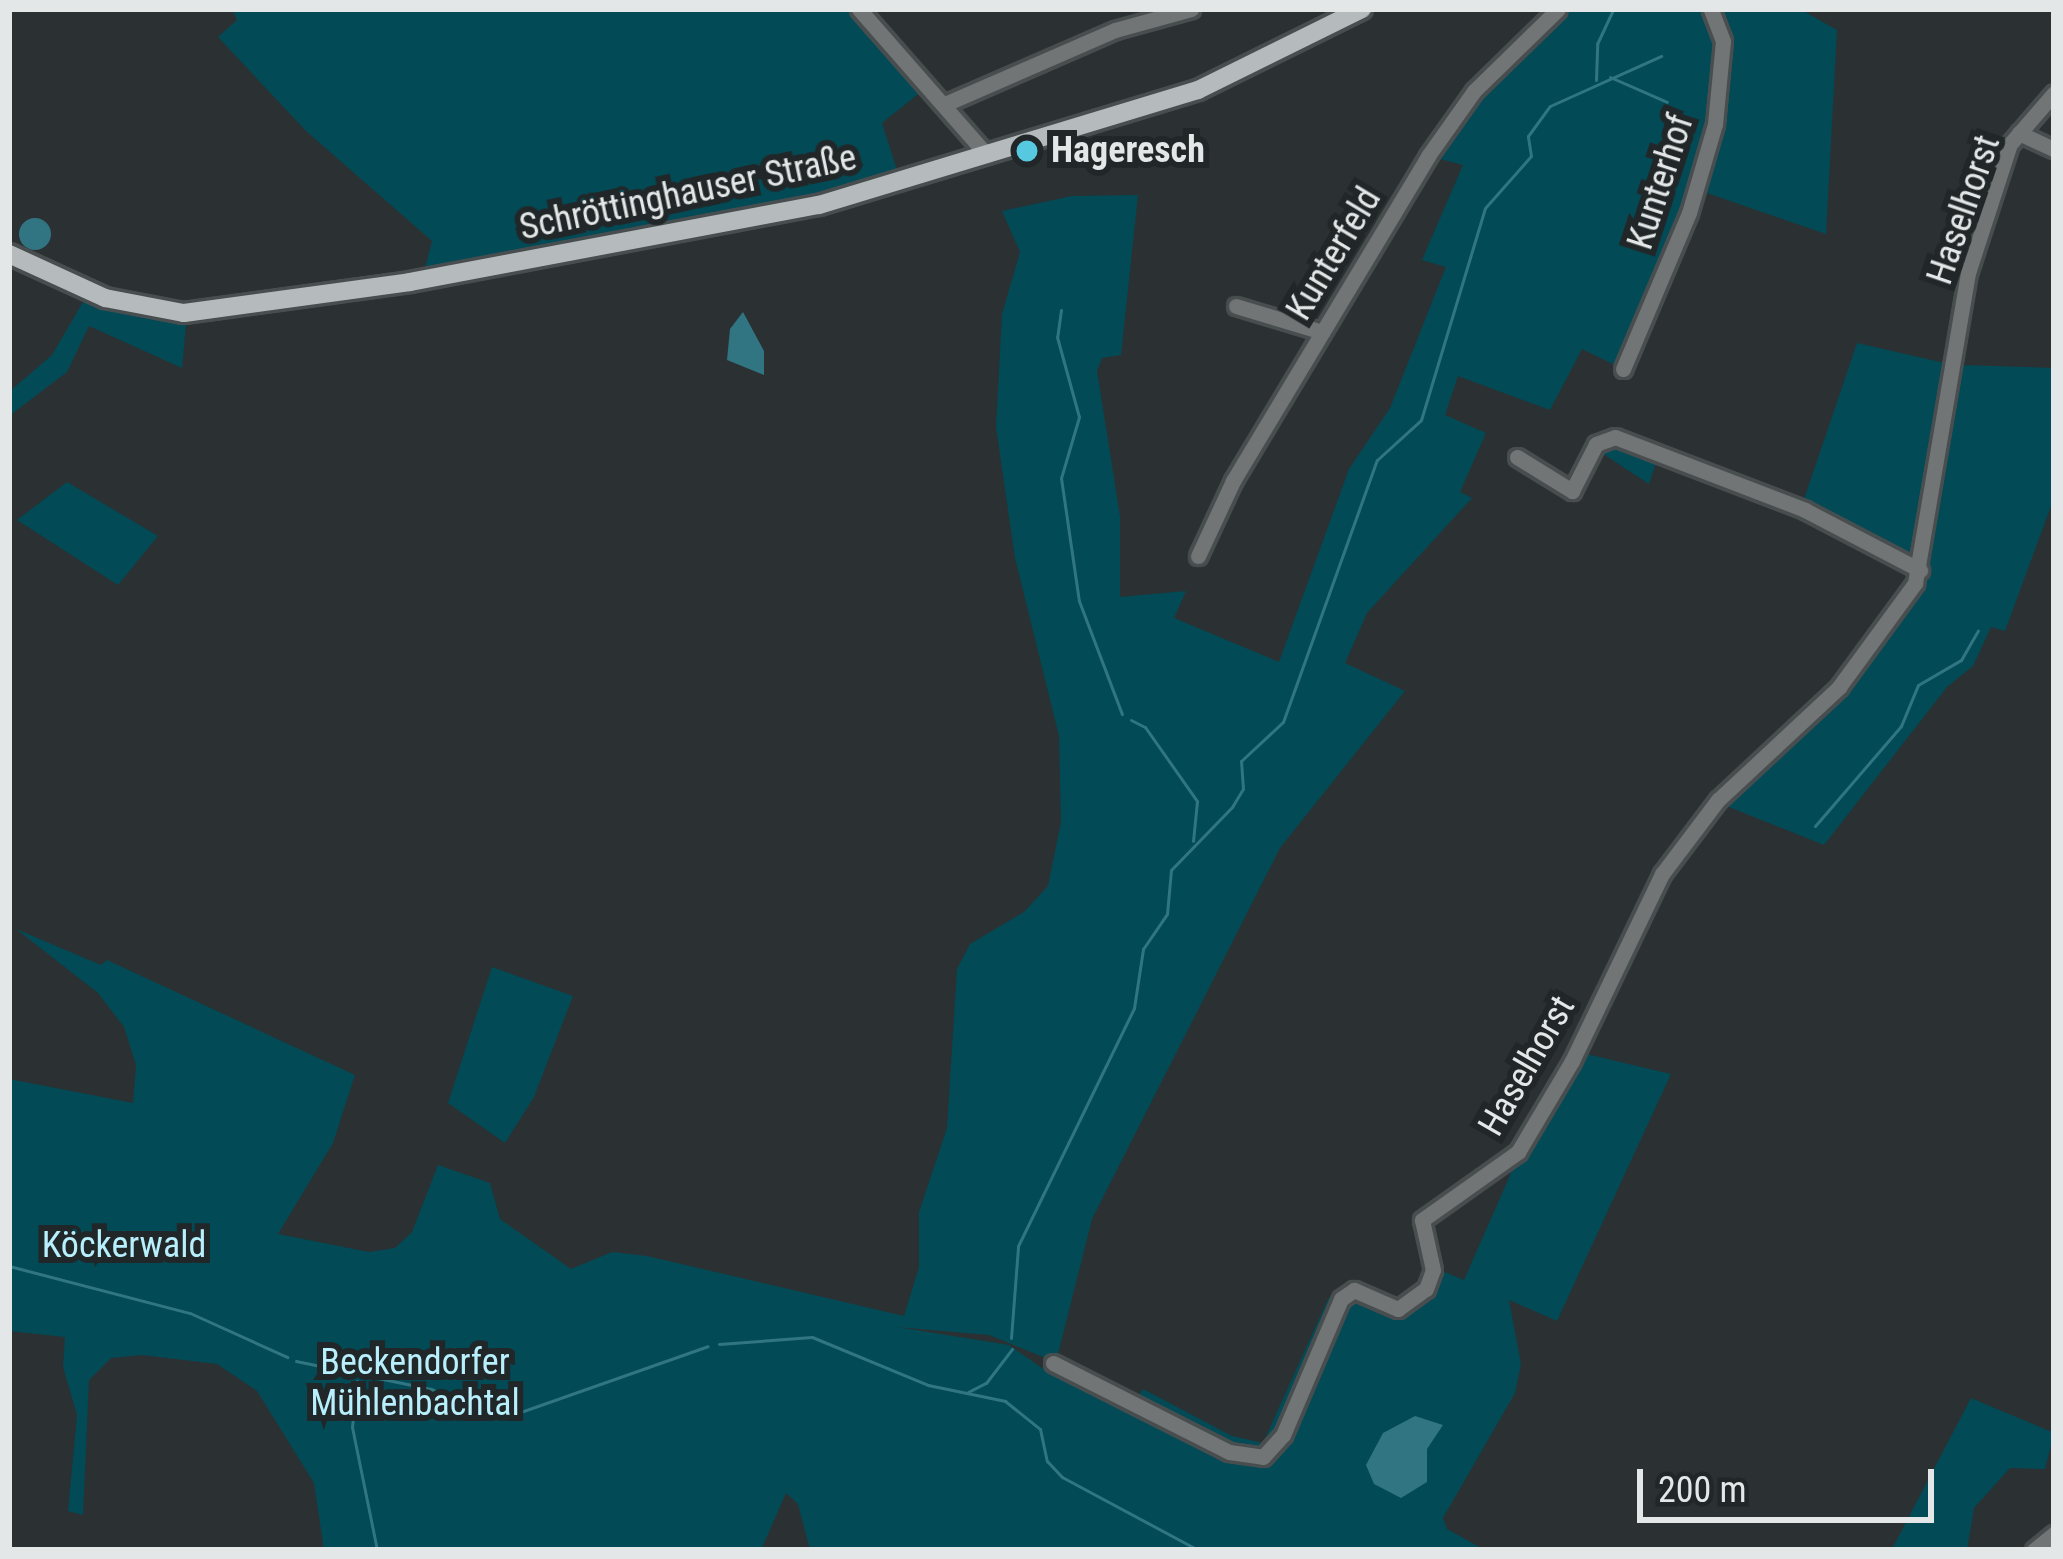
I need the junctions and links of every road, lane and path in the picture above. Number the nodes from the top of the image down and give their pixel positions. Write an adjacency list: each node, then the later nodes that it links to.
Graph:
1 (859, 9): 7 (street)
2 (1191, 9): 7 (street)
3 (1362, 9): 10 (main road, Schröttinghauser Straße)
4 (1558, 9): 13 (street, Kunterfeld)
5 (1711, 9): 14 (street, Kunterhof)
6 (2054, 92): 8 (street, Haselhorst)
7 (945, 104): 10 (street)
8 (2019, 134): 9 (street); 17 (street, Haselhorst)
9 (2054, 149)
10 (987, 155): 11 (main road, Schröttinghauser Straße)
11 (9, 254)
12 (1236, 306): 13 (street)
13 (1322, 332): 16 (street, Kunterfeld)
14 (1624, 369)
15 (1517, 458): 17 (street)
16 (1198, 556)
17 (1920, 569): 18 (street, Haselhorst)
18 (1053, 1363)
19 (2054, 1534): 20 (street)
20 (2034, 1550)

